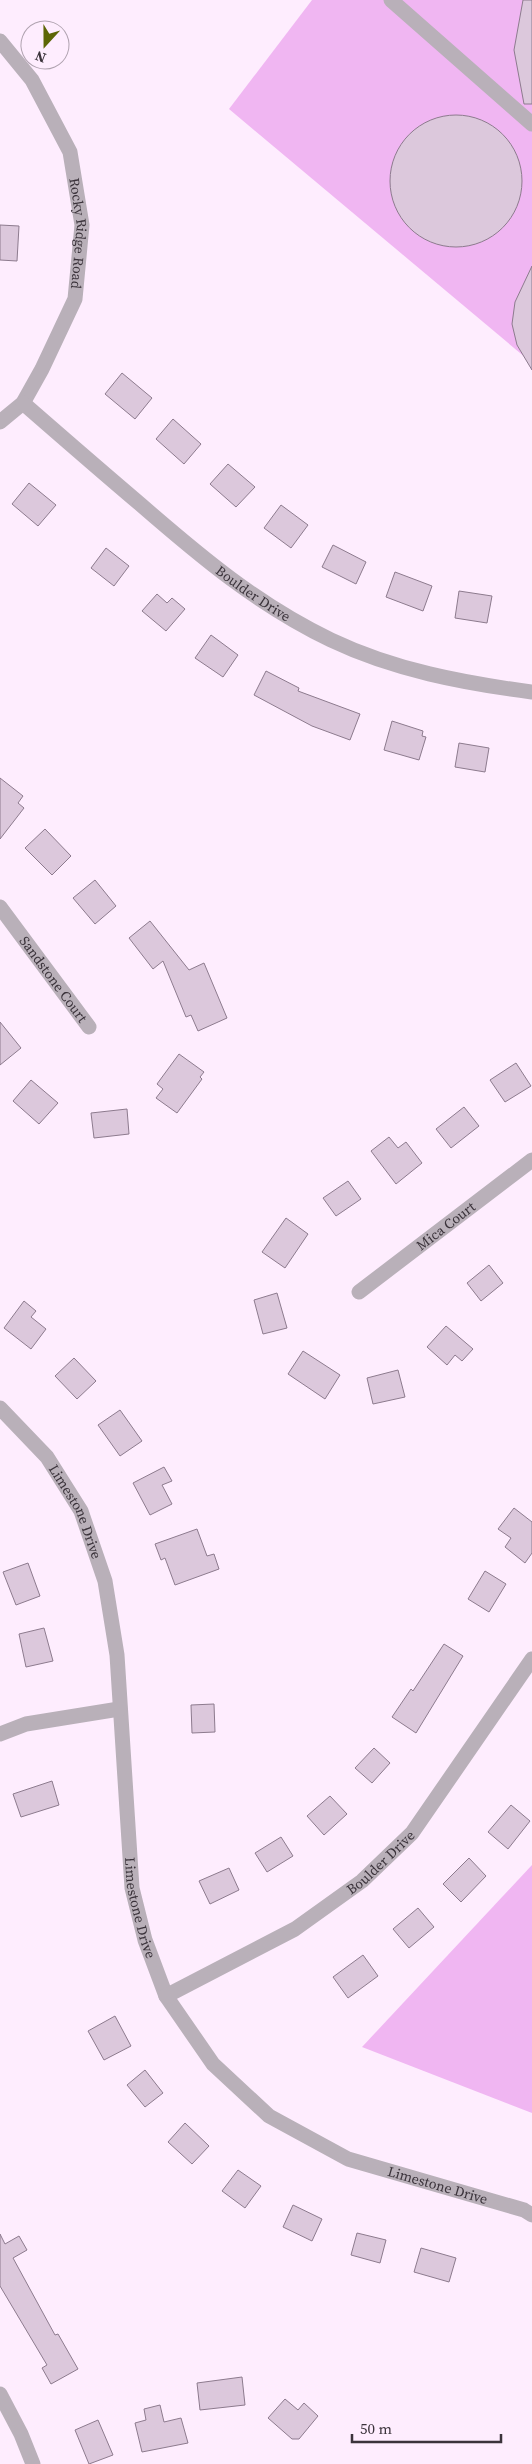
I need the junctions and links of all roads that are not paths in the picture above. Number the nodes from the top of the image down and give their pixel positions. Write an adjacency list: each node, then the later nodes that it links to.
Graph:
1 (391, 0): 3 (street)
2 (0, 42): 4 (street, Rocky Ridge Road)
3 (532, 124)
4 (23, 403): 5 (street, Rocky Ridge Road); 6 (street, Boulder Drive)
5 (0, 422)
6 (532, 692)
7 (0, 907): 8 (street, Sandstone Court)
8 (89, 1027)
9 (532, 1160): 10 (street, Mica Court)
10 (359, 1292)
11 (0, 1408): 13 (street, Limestone Drive)
12 (532, 1659): 15 (street, Boulder Drive)
13 (119, 1709): 14 (street); 15 (street, Limestone Drive)
14 (0, 1734)
15 (166, 1996): 16 (street, Limestone Drive)
16 (532, 2214)
17 (0, 2394): 18 (street)
18 (33, 2464)

